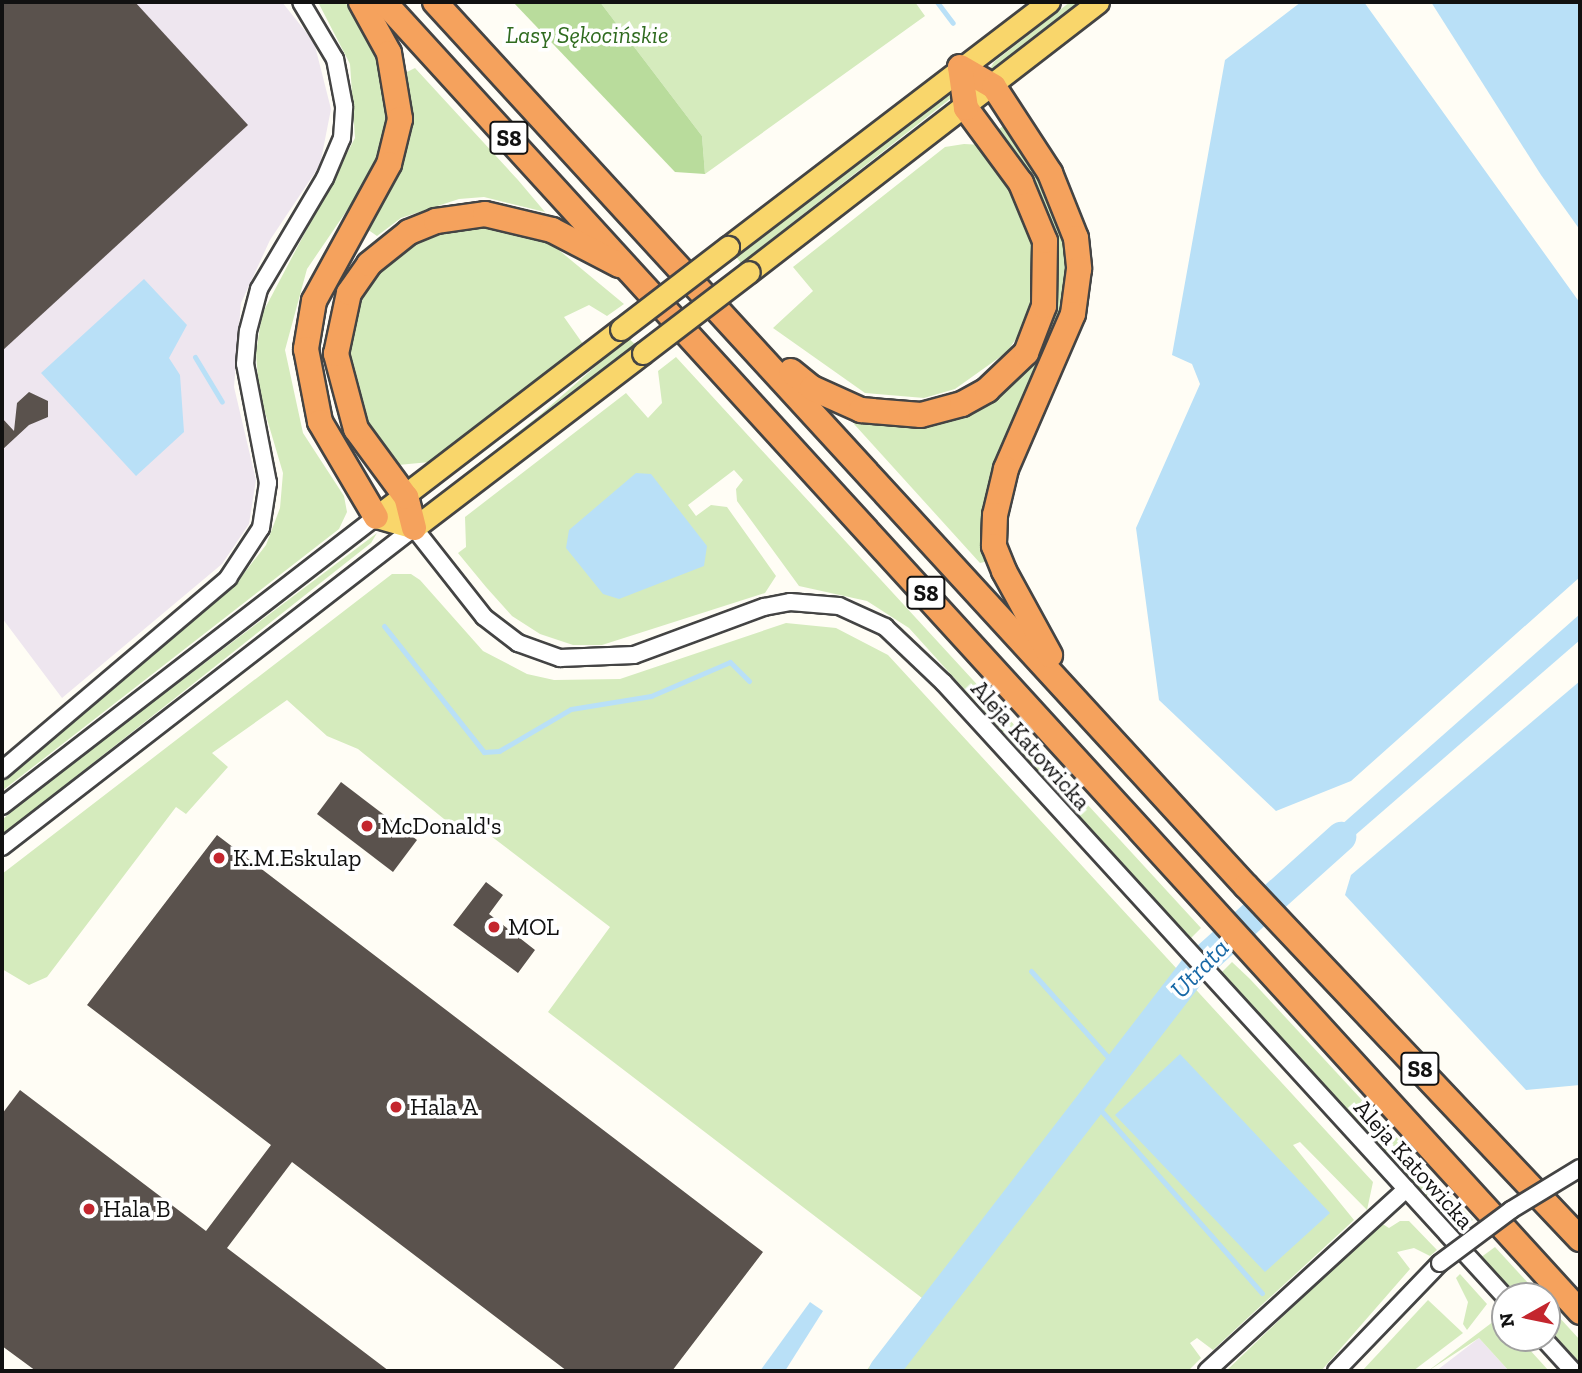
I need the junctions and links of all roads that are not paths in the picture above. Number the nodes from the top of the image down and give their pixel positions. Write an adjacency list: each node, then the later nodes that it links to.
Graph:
1 (301, 2): 16 (street)
2 (360, 2): 13 (highway)
3 (384, 2): 10 (highway, S8)
4 (435, 2): 11 (highway, S8)
5 (1049, 2): 7 (main road)
6 (1098, 2): 8 (main road)
7 (960, 67): 8 (highway); 9 (highway); 12 (main road, bridge)
8 (994, 87): 9 (main road); 15 (highway)
9 (966, 108): 11 (highway); 14 (main road, bridge)
10 (635, 273): 12 (highway); 23 (highway, S8)
11 (733, 325): 15 (highway, S8)
12 (406, 497): 13 (main road); 14 (highway)
13 (376, 517): 14 (main road); 17 (street)
14 (414, 528): 18 (street); 20 (street, Aleja Katowicka)
15 (1076, 698): 21 (highway, S8)
16 (2, 770)
17 (2, 806)
18 (2, 847)
19 (1580, 1168): 26 (street, bridge)
20 (1406, 1189): 22 (street, Aleja Katowicka); 25 (street)
21 (1580, 1239)
22 (1491, 1282)
23 (1580, 1312)
24 (1556, 1352): 27 (street)
25 (1207, 1371)
26 (1336, 1371)
27 (1573, 1371)

